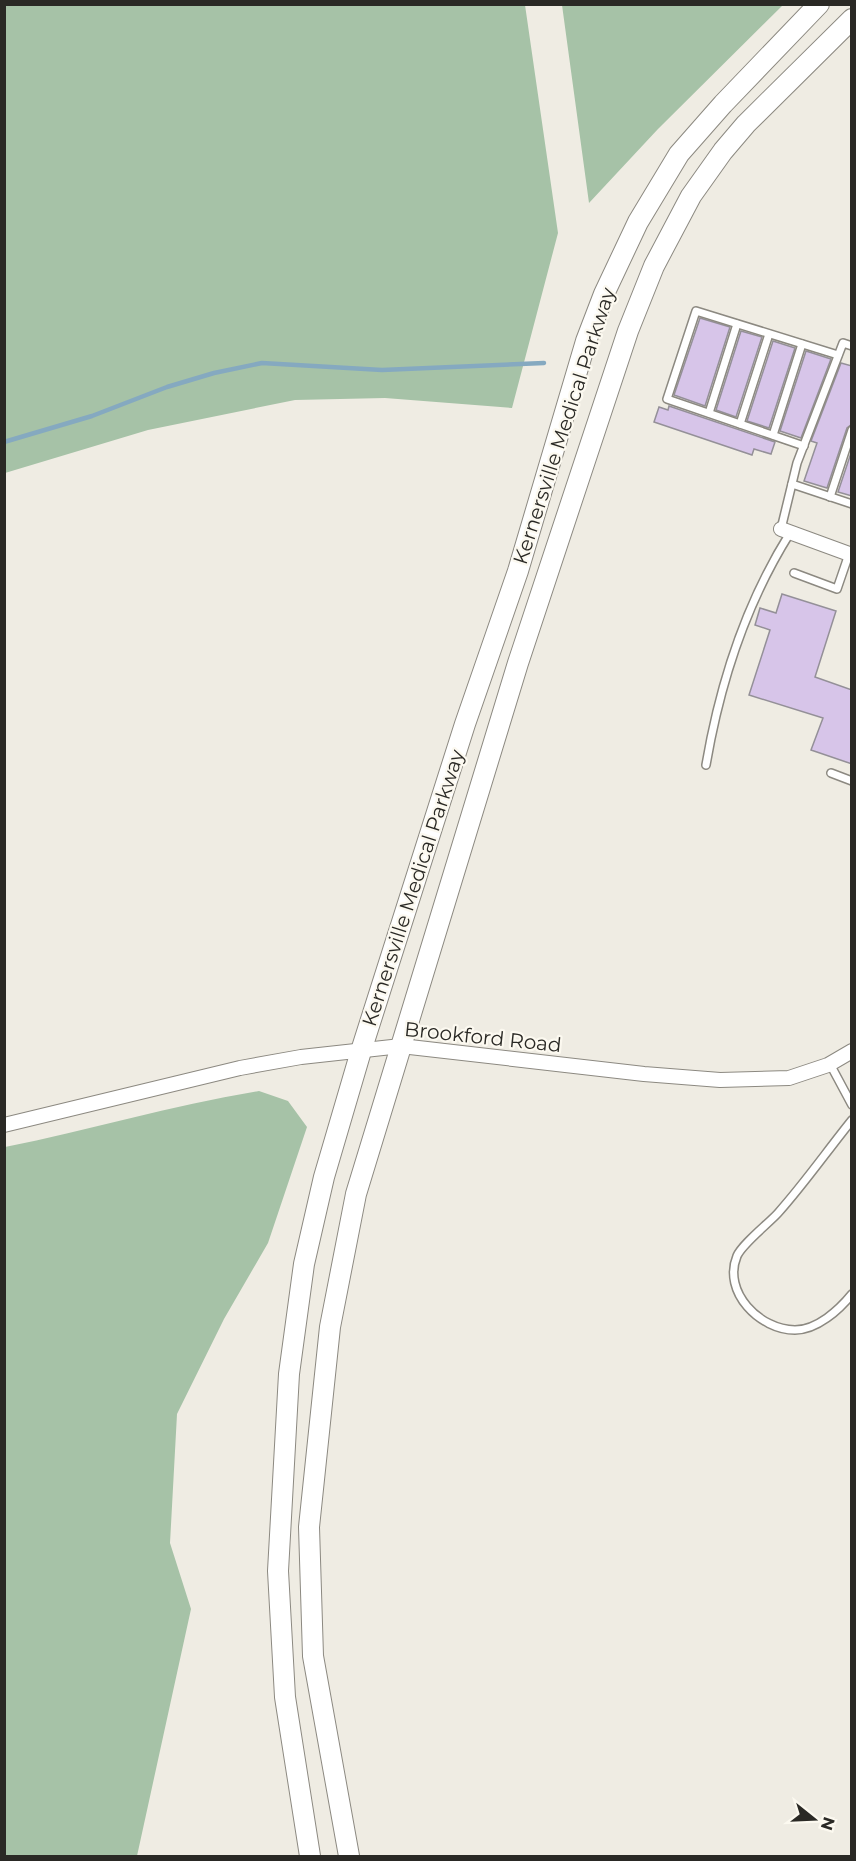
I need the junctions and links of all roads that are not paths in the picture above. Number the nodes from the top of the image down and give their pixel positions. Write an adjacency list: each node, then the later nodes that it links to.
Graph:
1 (819, 4): 3 (main road, Kernersville Medical Parkway)
2 (852, 19): 4 (main road, Kernersville Medical Parkway)
3 (723, 104): 4 (main road); 21 (main road, Kernersville Medical Parkway)
4 (746, 124): 22 (main road, Kernersville Medical Parkway)
5 (737, 324): 6 (lane); 10 (lane); 10 (lane)
6 (769, 334): 7 (lane); 11 (lane)
7 (802, 344): 9 (lane); 13 (lane)
8 (852, 346): 9 (lane)
9 (838, 355): 14 (lane)
10 (709, 413): 11 (lane)
11 (740, 424): 13 (lane)
12 (852, 430): 16 (lane)
13 (773, 435): 14 (lane)
14 (804, 446): 15 (lane)
15 (792, 484): 16 (lane); 18 (lane)
16 (830, 497): 17 (lane)
17 (852, 504)
18 (786, 531): 19 (street); 23 (lane)
19 (850, 554): 20 (lane)
20 (794, 573)
21 (503, 613): 22 (main road); 27 (main road, Kernersville Medical Parkway)
22 (533, 622): 26 (main road, Kernersville Medical Parkway)
23 (706, 765)
24 (831, 774): 25 (lane)
25 (852, 781)
26 (401, 1046): 27 (street, Brookford Road); 29 (street, Brookford Road); 35 (main road, Kernersville Medical Parkway)
27 (361, 1051): 32 (street, Brookford Road); 34 (main road, Kernersville Medical Parkway)
28 (852, 1051): 29 (street, Brookford Road)
29 (830, 1064): 30 (lane)
30 (852, 1105)
31 (852, 1120): 33 (lane)
32 (4, 1125)
33 (852, 1294)
34 (280, 1527): 35 (main road); 36 (main road, Kernersville Medical Parkway)
35 (309, 1527): 37 (main road, Kernersville Medical Parkway)
36 (310, 1857)
37 (349, 1857)

